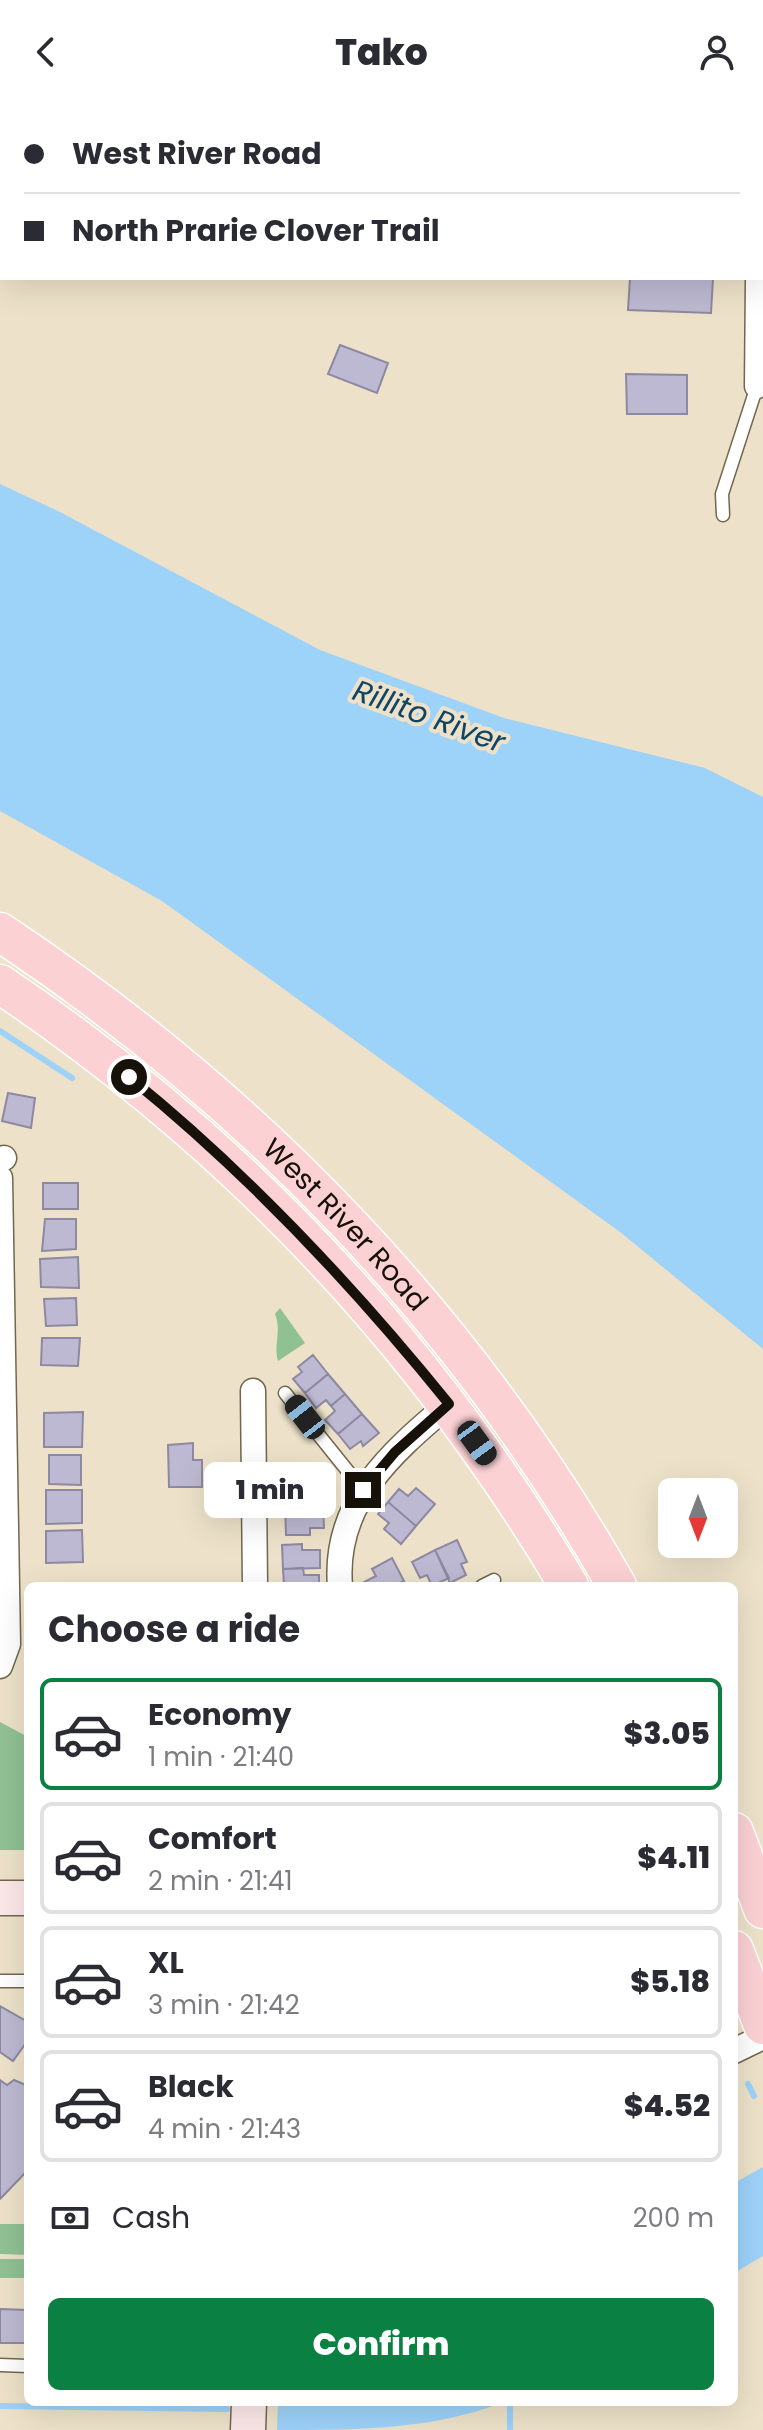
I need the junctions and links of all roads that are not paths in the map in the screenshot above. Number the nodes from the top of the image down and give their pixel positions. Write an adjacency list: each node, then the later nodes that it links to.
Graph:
1 (758, 280): 2 (street)
2 (757, 386): 3 (lane)
3 (723, 515)
4 (0, 932): 16 (main road, West River Road)
5 (0, 984): 10 (main road, West River Road)
6 (1, 1165): 7 (street)
7 (2, 1326): 12 (street)
8 (253, 1391): 13 (street)
9 (285, 1393): 11 (lane)
10 (449, 1404): 11 (street); 15 (main road, West River Road)
11 (363, 1490): 14 (street)
12 (2, 1506): 17 (street)
13 (255, 1582)
14 (340, 1582)
15 (566, 1582)
16 (614, 1582)
17 (1, 1675)
18 (738, 1843): 21 (main road)
19 (0, 1898): 20 (street)
20 (24, 1898)
21 (763, 1909)
22 (738, 1960): 25 (main road)
23 (0, 1981): 24 (lane)
24 (24, 1981)
25 (763, 2025)
26 (763, 2037): 27 (street)
27 (738, 2049)
28 (0, 2365): 29 (lane)
29 (24, 2366)
30 (249, 2406): 31 (street)
31 (248, 2430)

